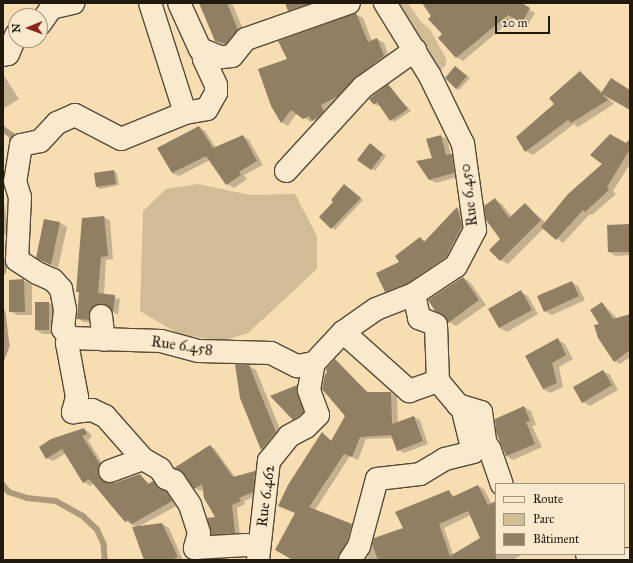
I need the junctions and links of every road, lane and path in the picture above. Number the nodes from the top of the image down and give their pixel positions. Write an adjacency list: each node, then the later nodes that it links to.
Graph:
1 (73, 3): 6 (street)
2 (150, 3): 11 (street)
3 (179, 3): 10 (street)
4 (349, 3): 10 (street)
5 (385, 3): 8 (street, Rue 6.450)
6 (48, 12)
7 (11, 48): 9 (street)
8 (415, 50): 12 (street); 13 (street, Rue 6.450)
9 (3, 55)
10 (217, 56): 11 (street)
11 (186, 113): 16 (street)
12 (286, 171)
13 (414, 294): 15 (street); 19 (street)
14 (101, 316): 17 (street)
15 (343, 332): 18 (street); 19 (street)
16 (70, 338): 17 (street, Rue 6.458); 21 (street)
17 (104, 340): 18 (street, Rue 6.458)
18 (314, 363): 24 (street, Rue 6.462)
19 (438, 381): 20 (street)
20 (462, 407): 23 (street); 26 (street)
21 (143, 459): 22 (street); 24 (street)
22 (110, 471)
23 (502, 483)
24 (258, 555)
25 (630, 559): 27 (street)
26 (350, 560)
27 (610, 560)

